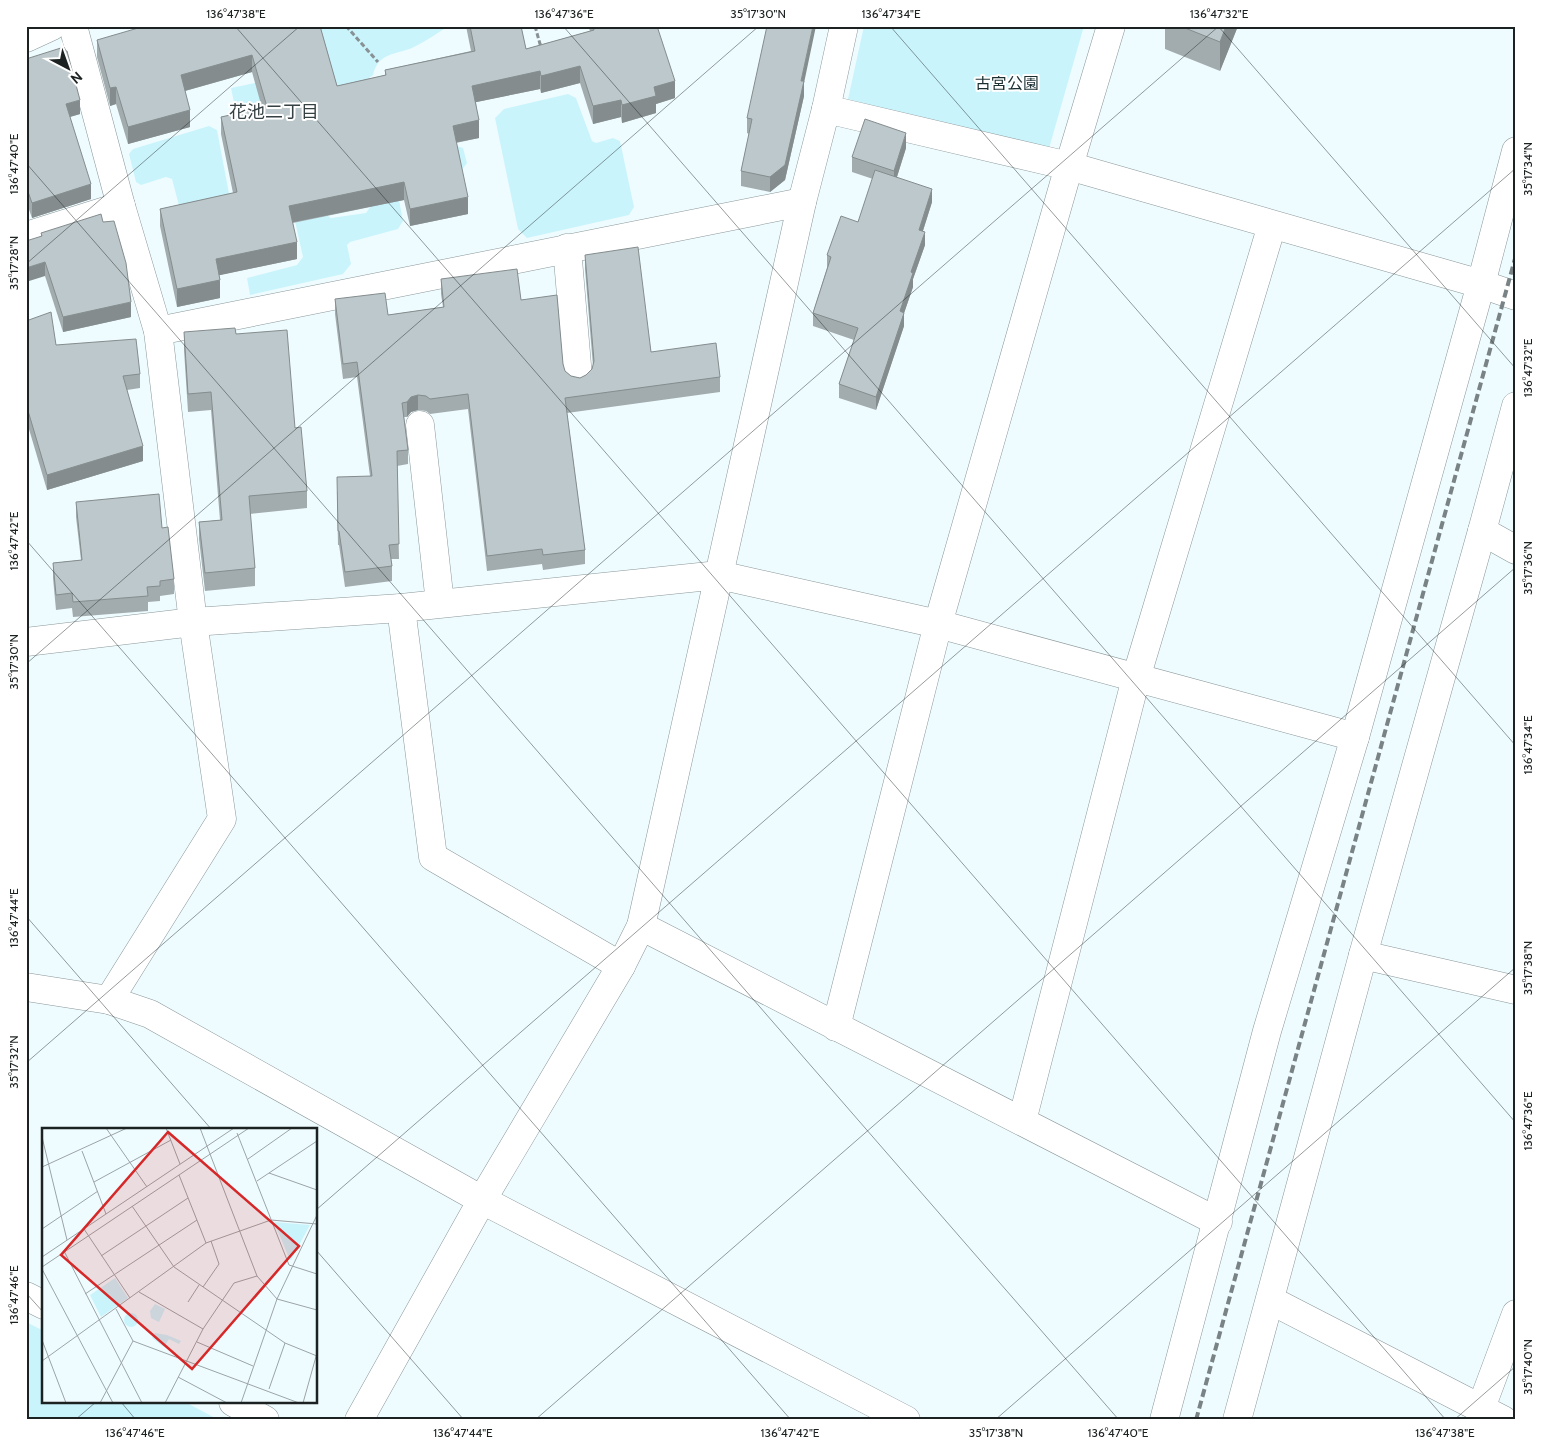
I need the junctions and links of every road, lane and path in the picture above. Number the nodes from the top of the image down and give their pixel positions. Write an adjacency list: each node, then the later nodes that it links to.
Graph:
1 (52, 26): 7 (street)
2 (73, 26): 16 (street)
3 (346, 26): 11 (path)
4 (535, 26): 8 (path)
5 (844, 26): 12 (street)
6 (1111, 26): 14 (street)
7 (26, 38)
8 (540, 44): 9 (path); 10 (path)
9 (546, 50)
10 (540, 54)
11 (378, 62)
12 (826, 110): 14 (street); 15 (street)
13 (1516, 151): 20 (street)
14 (1069, 166): 17 (street); 32 (street)
15 (802, 202): 19 (street); 28 (street)
16 (121, 206): 18 (street); 22 (street)
17 (1272, 225): 20 (street); 34 (street)
18 (26, 236)
19 (567, 248): 22 (street); 23 (street)
20 (1481, 284): 21 (street); 35 (street)
21 (1516, 296)
22 (158, 331): 31 (street)
23 (578, 377)
24 (1516, 406): 26 (street)
25 (420, 425): 29 (street)
26 (1482, 531): 27 (street); 37 (street)
27 (1516, 550)
28 (719, 575): 29 (street); 32 (street); 36 (street)
29 (440, 603): 30 (street)
30 (401, 608): 31 (street); 38 (street)
31 (193, 622): 33 (street); 41 (street)
32 (938, 624): 34 (street); 42 (street)
33 (26, 642)
34 (1136, 678): 35 (street); 43 (street)
35 (1355, 737): 45 (street)
36 (641, 926): 38 (street); 42 (street)
37 (1363, 955): 40 (street); 47 (street)
38 (620, 966): 44 (street)
39 (26, 987): 41 (street)
40 (1516, 990)
41 (109, 1000): 44 (street)
42 (836, 1027): 43 (street)
43 (1022, 1121): 45 (street)
44 (482, 1200): 53 (street); 54 (street)
45 (1218, 1222): 55 (street)
46 (26, 1296): 48 (street)
47 (1270, 1300): 51 (street); 56 (street)
48 (42, 1304)
49 (1516, 1314): 51 (street)
50 (237, 1404): 52 (street)
51 (1492, 1414)
52 (265, 1420)
53 (359, 1420)
54 (906, 1420)
55 (1164, 1420)
56 (1237, 1420)

